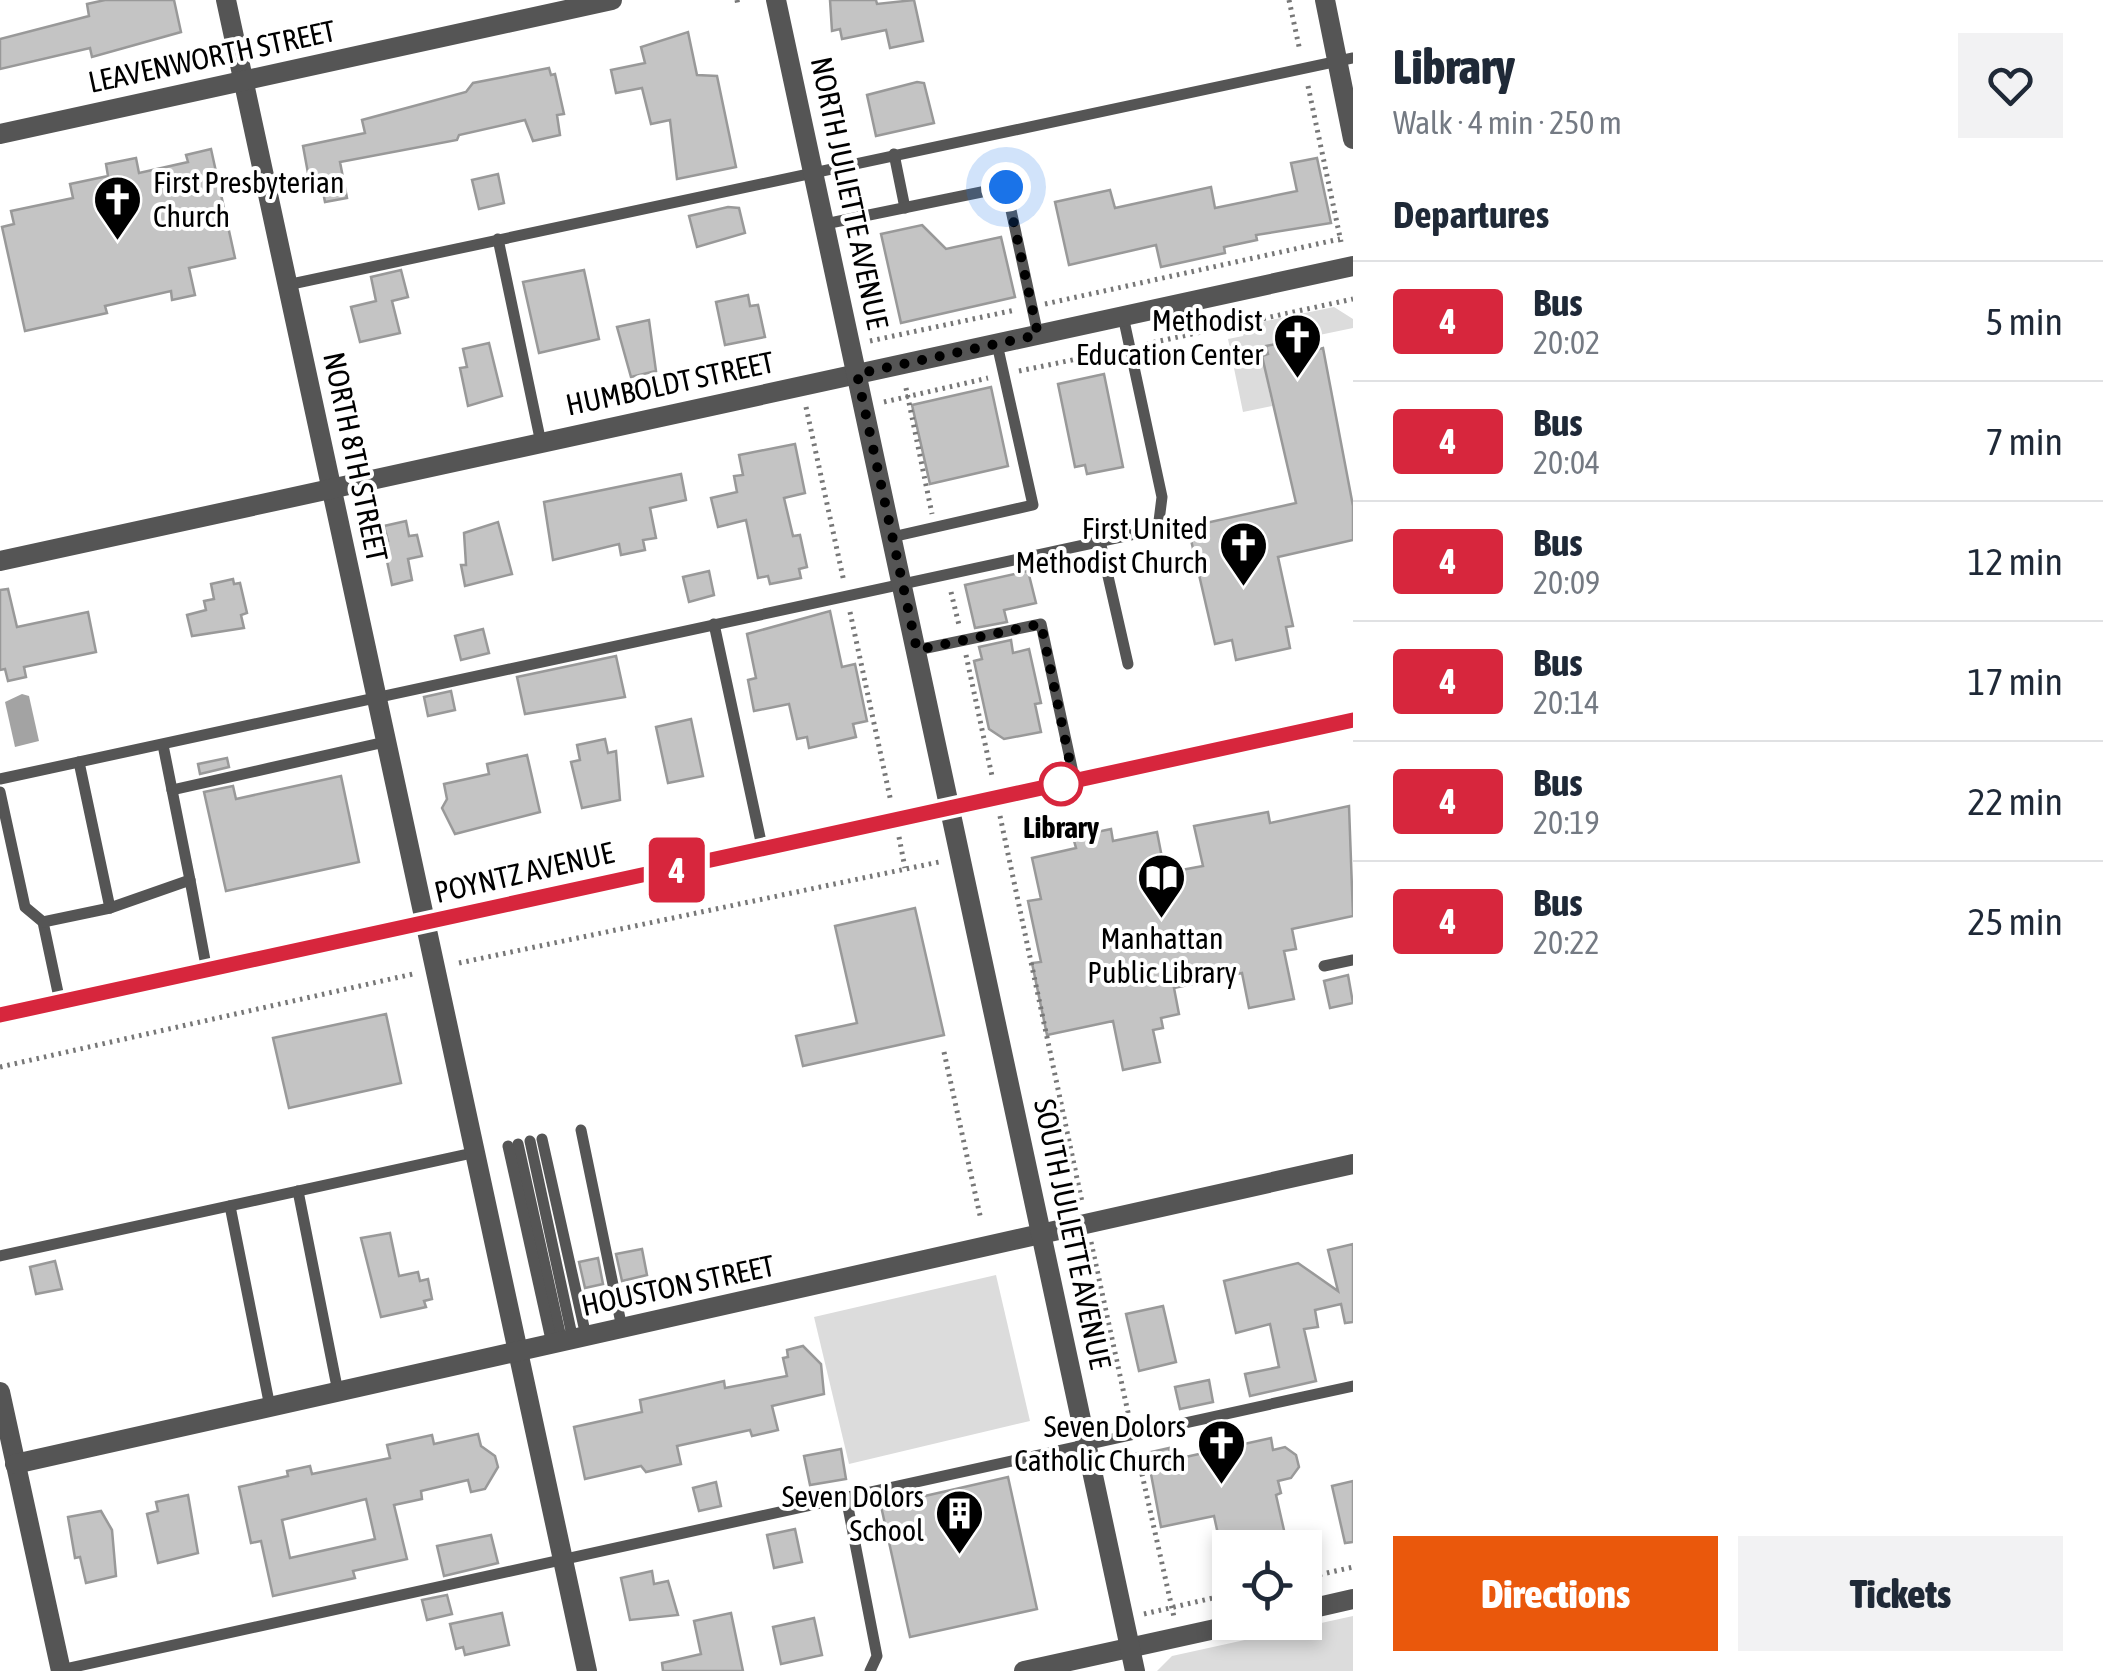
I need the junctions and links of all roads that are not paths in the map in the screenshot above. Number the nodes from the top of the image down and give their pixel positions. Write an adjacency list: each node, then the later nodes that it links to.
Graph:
1 (226, 0): 6 (street, NORTH 8TH STREET)
2 (612, 0): 6 (street, LEAVENWORTH STREET)
3 (776, 0): 10 (street, NORTH JULIETTE AVENUE)
4 (1325, 0): 5 (street)
5 (1345, 60): 8 (street); 9 (lane)
6 (243, 81): 7 (street, LEAVENWORTH STREET); 15 (street, NORTH 8TH STREET)
7 (0, 134)
8 (1353, 139)
9 (894, 154): 10 (lane); 11 (lane)
10 (813, 171): 12 (street, NORTH JULIETTE AVENUE); 13 (lane)
11 (904, 208): 12 (lane); 17 (lane)
12 (824, 224): 19 (street, NORTH JULIETTE AVENUE)
13 (498, 239): 15 (lane); 20 (lane)
14 (1353, 266): 16 (street, HUMBOLDT STREET)
15 (287, 285): 21 (street, NORTH 8TH STREET)
16 (1123, 316): 17 (street, HUMBOLDT STREET); 23 (lane)
17 (1038, 335): 18 (street, HUMBOLDT STREET)
18 (997, 344): 19 (street, HUMBOLDT STREET); 22 (lane)
19 (857, 374): 20 (street, HUMBOLDT STREET); 22 (street, NORTH JULIETTE AVENUE)
20 (540, 443): 21 (street, HUMBOLDT STREET)
21 (331, 489): 24 (street, HUMBOLDT STREET); 29 (street, NORTH 8TH STREET)
22 (892, 537): 25 (street, NORTH JULIETTE AVENUE)
23 (1100, 541): 25 (lane); 28 (lane)
24 (0, 561)
25 (902, 582): 26 (lane); 27 (street, NORTH JULIETTE AVENUE)
26 (714, 624): 29 (lane); 39 (lane)
27 (917, 650): 35 (lane); 38 (street, NORTH JULIETTE AVENUE)
28 (1128, 664)
29 (376, 698): 31 (street, NORTH 8TH STREET); 32 (lane)
30 (1353, 720): 35 (street, POYNTZ AVENUE)
31 (385, 742): 36 (lane); 43 (street, NORTH 8TH STREET)
32 (163, 745): 33 (lane); 36 (lane)
33 (79, 762): 34 (lane); 41 (lane)
34 (0, 779)
35 (1074, 782): 38 (street, POYNTZ AVENUE)
36 (172, 790): 40 (lane)
37 (0, 792): 42 (lane)
38 (951, 809): 39 (street, POYNTZ AVENUE); 54 (street, SOUTH JULIETTE AVENUE)
39 (763, 850): 43 (street, POYNTZ AVENUE)
40 (190, 880): 41 (lane); 46 (lane)
41 (110, 908): 42 (lane)
42 (43, 922): 47 (lane)
43 (425, 926): 46 (street, POYNTZ AVENUE); 50 (street, NORTH 8TH STREET)
44 (1353, 960): 45 (lane)
45 (1324, 966)
46 (208, 971): 47 (street, POYNTZ AVENUE)
47 (60, 1002): 48 (street, POYNTZ AVENUE)
48 (0, 1015)
49 (581, 1130): 56 (lane)
50 (477, 1152): 52 (lane); 58 (street, NORTH 8TH STREET)
51 (1353, 1164): 54 (street, HOUSTON STREET)
52 (298, 1191): 53 (lane); 61 (lane)
53 (230, 1206): 55 (lane); 62 (lane)
54 (1041, 1237): 56 (street, HOUSTON STREET); 63 (street, SOUTH JULIETTE AVENUE)
55 (0, 1256)
56 (622, 1328): 57 (street, HOUSTON STREET)
57 (568, 1340): 57 (lane); 58 (street, HOUSTON STREET)
58 (516, 1352): 61 (street, HOUSTON STREET); 66 (street, NORTH 8TH STREET)
59 (1353, 1386): 63 (lane)
60 (0, 1392): 64 (street)
61 (338, 1392): 62 (street, HOUSTON STREET)
62 (270, 1406): 64 (street, HOUSTON STREET)
63 (1086, 1444): 65 (lane); 70 (street, SOUTH JULIETTE AVENUE)
64 (15, 1464): 71 (street)
65 (846, 1497): 66 (lane); 73 (lane)
66 (564, 1560): 71 (lane); 72 (street, NORTH 8TH STREET)
67 (1353, 1599): 68 (street)
68 (1322, 1606)
69 (1212, 1630): 70 (street)
70 (1130, 1648): 74 (street); 75 (street, SOUTH JULIETTE AVENUE)
71 (61, 1670)
72 (587, 1671)
73 (870, 1671)
74 (1024, 1671)
75 (1135, 1671)

